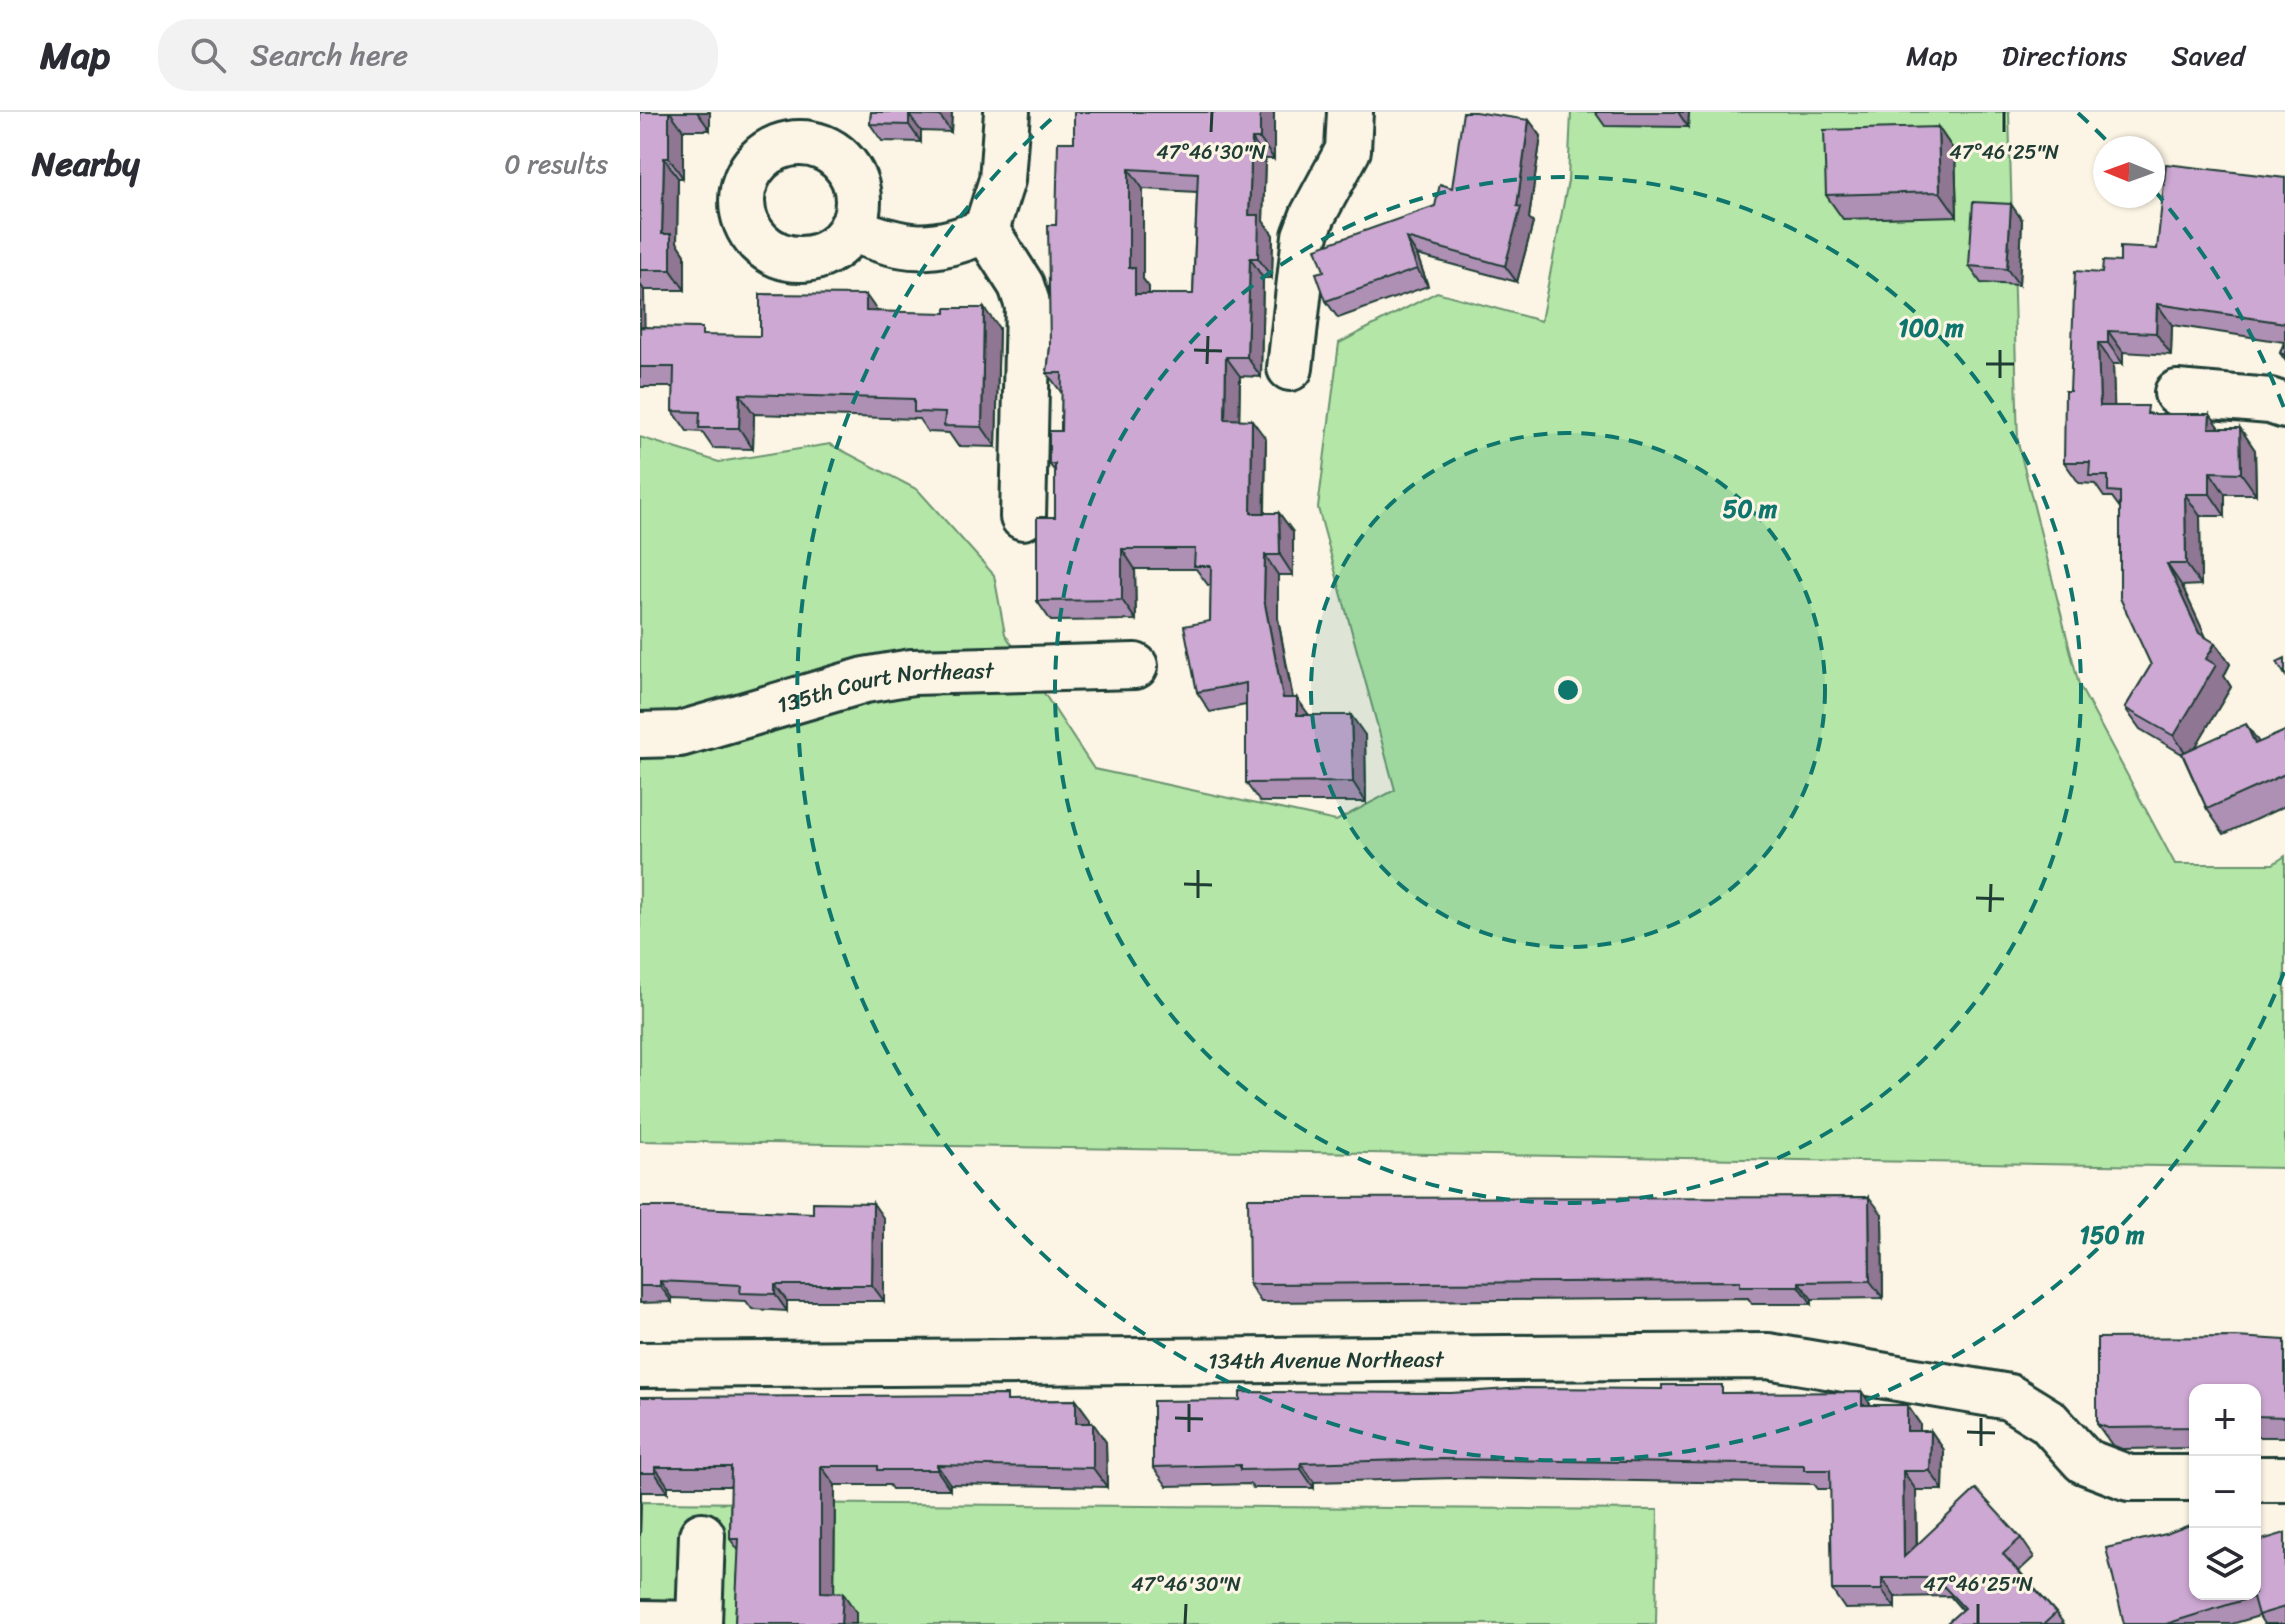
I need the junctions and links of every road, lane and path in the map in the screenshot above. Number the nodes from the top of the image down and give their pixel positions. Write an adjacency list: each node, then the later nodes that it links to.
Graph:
1 (1007, 112): 4 (street)
2 (1350, 112): 5 (street)
3 (851, 229): 4 (street)
4 (986, 230): 8 (street)
5 (1290, 368)
6 (2177, 393): 7 (street)
7 (2285, 406)
8 (1023, 517)
9 (1135, 666): 10 (street, 135th Court Northeast)
10 (640, 735)
11 (640, 1365): 12 (street, 134th Avenue Northeast)
12 (2189, 1478)
13 (2261, 1479): 14 (street)
14 (2285, 1479)
15 (702, 1535): 17 (street)
16 (640, 1623): 17 (street)
17 (699, 1624)

